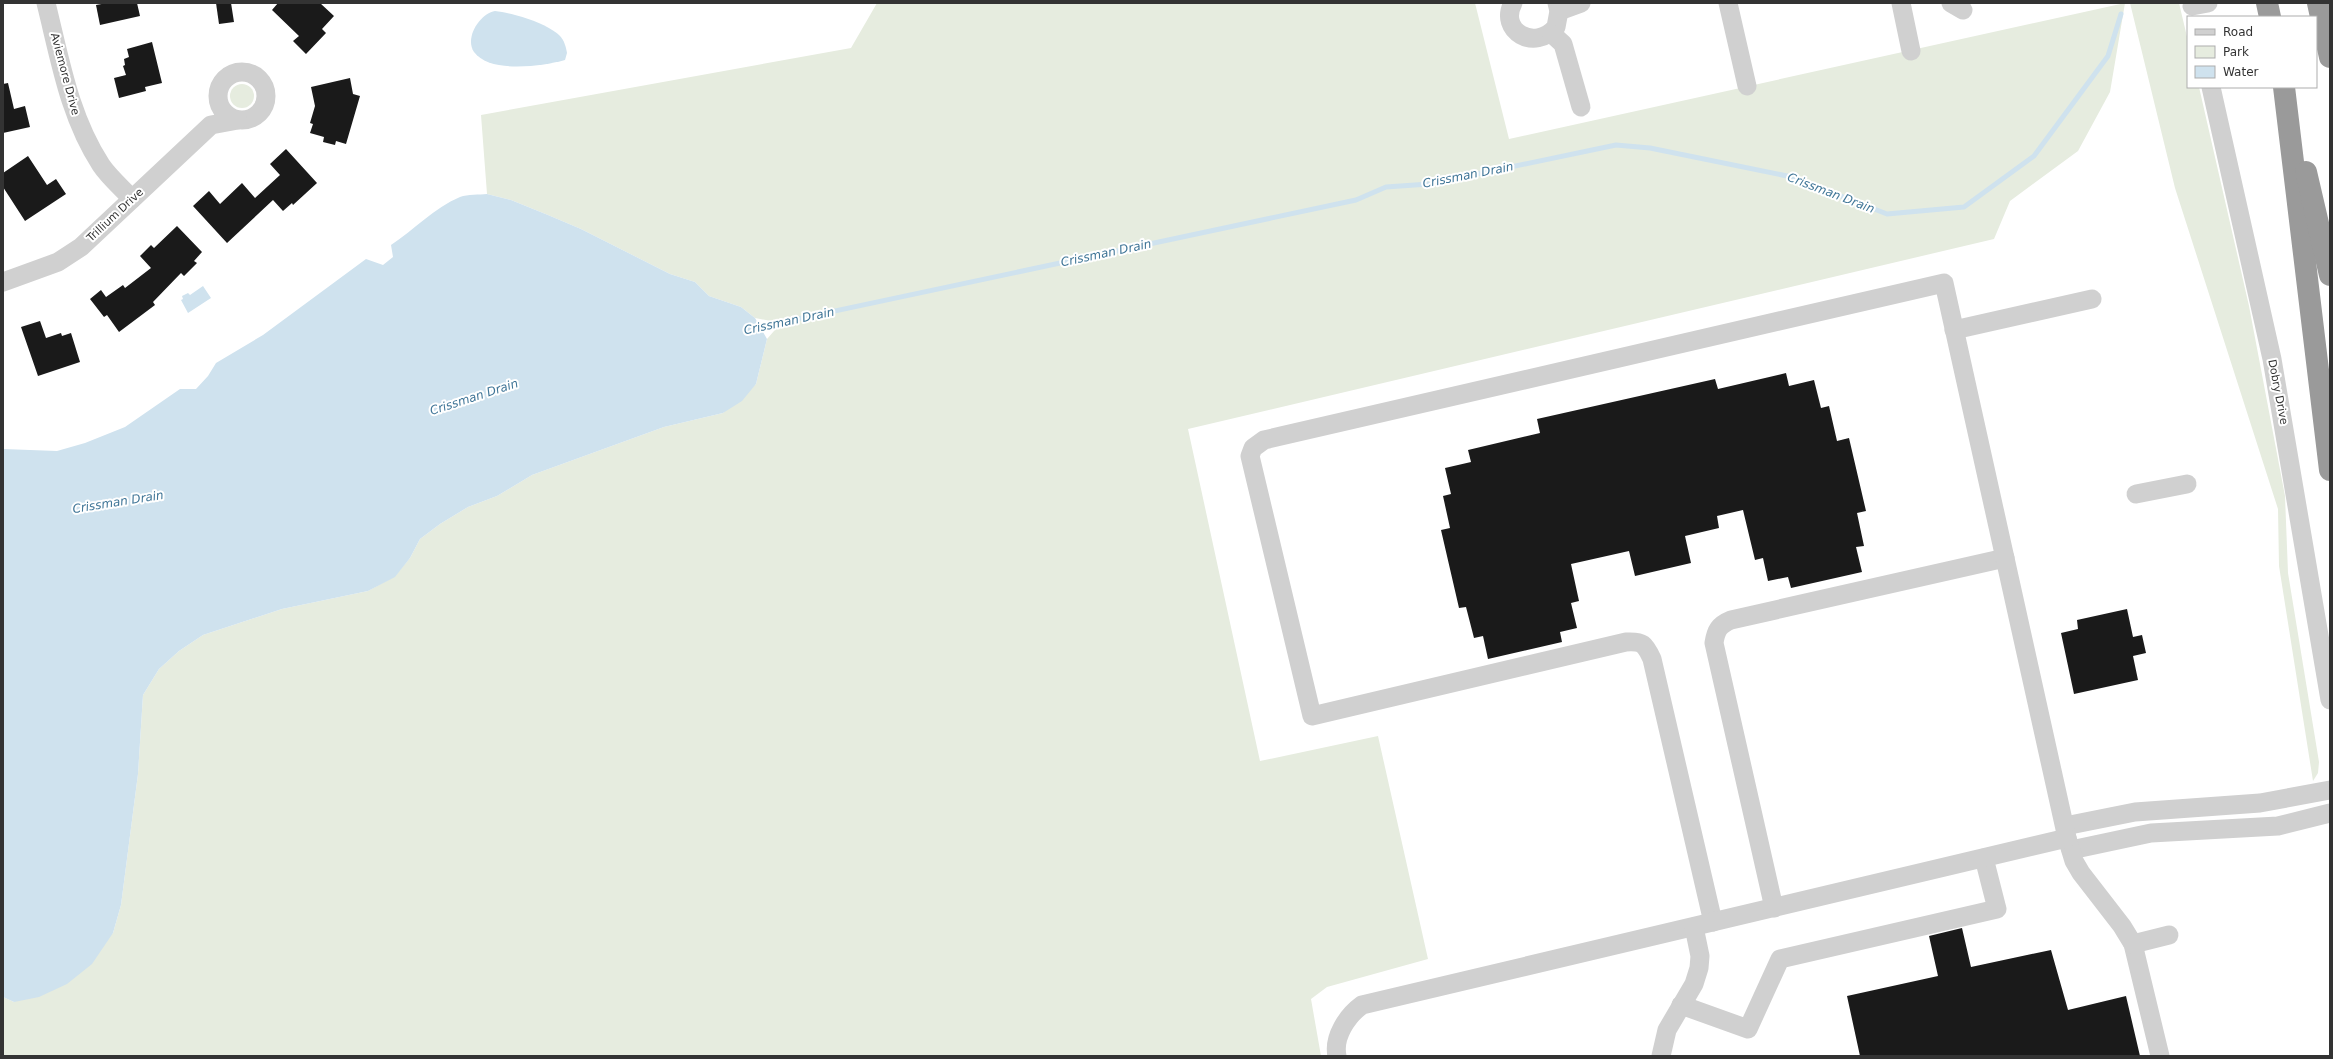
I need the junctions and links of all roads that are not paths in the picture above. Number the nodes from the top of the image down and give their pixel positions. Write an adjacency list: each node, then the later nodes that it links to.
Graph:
1 (46, 3): 21 (street, Aviemore Drive)
2 (1513, 3): 10 (street)
3 (1581, 3): 8 (street)
4 (1728, 3): 13 (street)
5 (1902, 3): 11 (street)
6 (2267, 3): 9 (highway)
7 (2318, 3): 12 (highway)
8 (1558, 7): 10 (street)
9 (2270, 16)
10 (1551, 33): 18 (street)
11 (1911, 51)
12 (2330, 57)
13 (1747, 86)
14 (2211, 88): 30 (street, Dobry Drive)
15 (2285, 88): 22 (highway)
16 (2285, 88): 26 (highway)
17 (218, 98): 19 (street); 19 (street); 20 (street)
18 (1581, 107)
19 (238, 120): 20 (street)
20 (211, 125): 21 (street, Trillium Drive)
21 (132, 199): 23 (street, Trillium Drive)
22 (2330, 275)
23 (3, 282)
24 (2092, 299): 25 (street)
25 (1954, 330): 29 (street); 36 (street)
26 (2330, 470)
27 (2187, 484): 28 (street)
28 (2136, 494)
29 (2005, 558): 33 (street); 35 (street)
30 (2330, 700)
31 (2330, 790): 33 (street)
32 (2330, 813): 33 (street)
33 (2068, 838): 34 (street); 39 (street)
34 (1984, 858): 35 (street); 40 (street)
35 (1774, 908): 36 (street)
36 (1713, 922): 37 (street)
37 (1694, 927): 40 (street); 41 (street)
38 (2169, 935): 39 (street)
39 (2133, 944): 43 (street)
40 (1681, 1005): 42 (street)
41 (1337, 1056)
42 (1661, 1056)
43 (2160, 1056)

